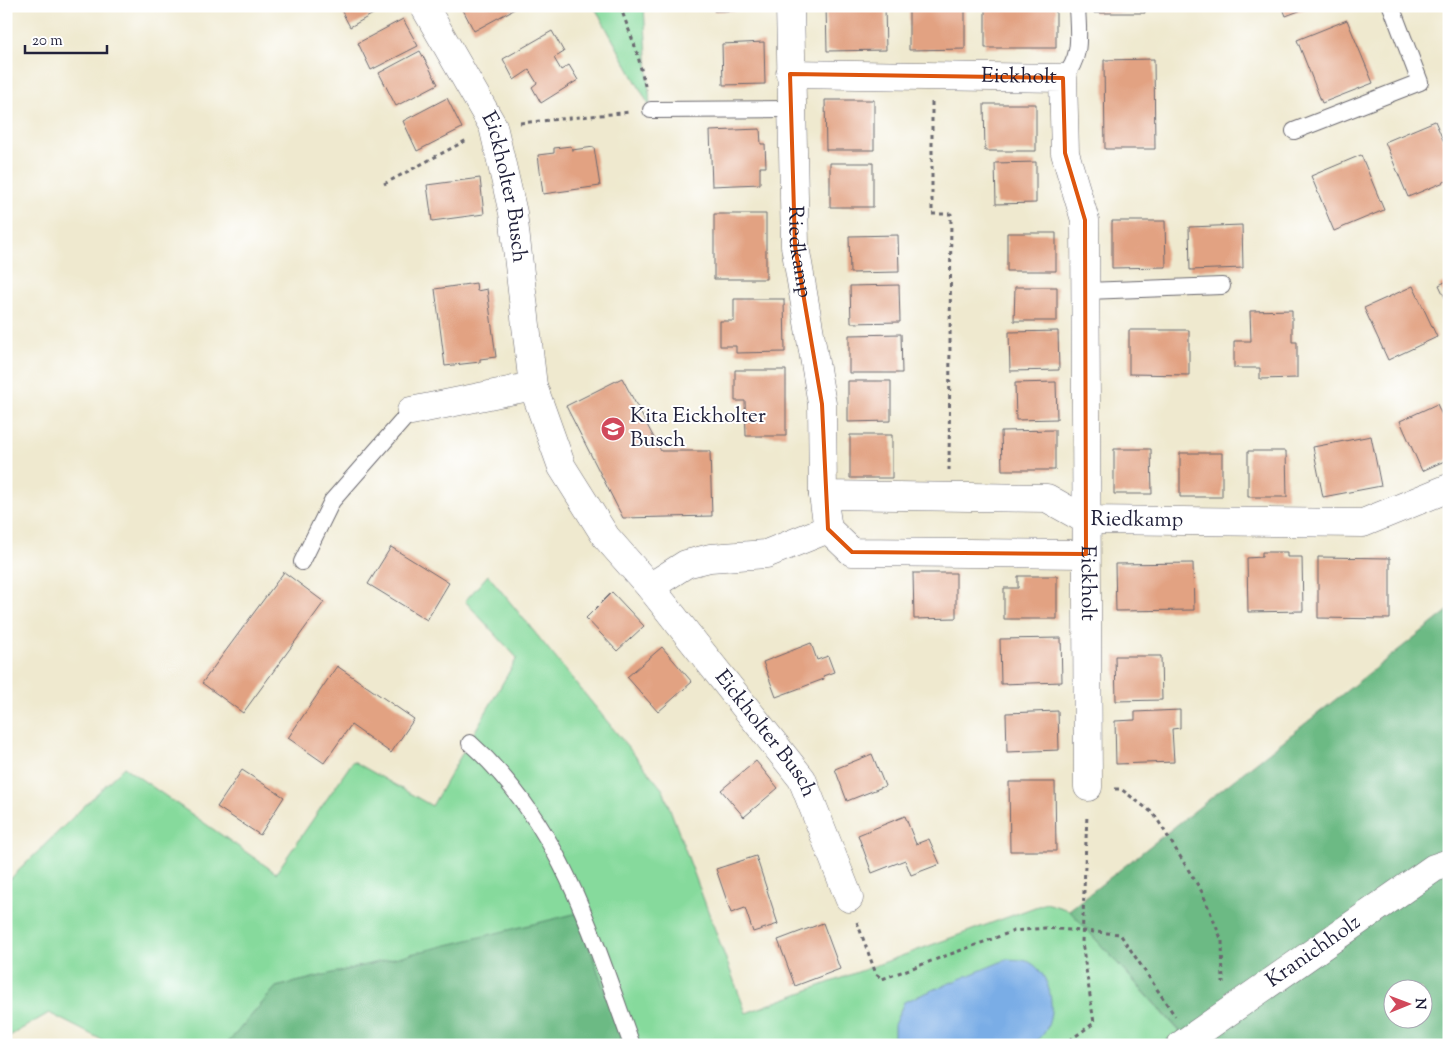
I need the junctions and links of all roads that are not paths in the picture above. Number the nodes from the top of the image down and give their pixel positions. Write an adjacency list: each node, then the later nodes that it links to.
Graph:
1 (424, 6): 12 (street, Eickholter Busch)
2 (790, 6): 5 (street, Riedkamp)
3 (1077, 6): 6 (lane)
4 (1391, 6): 9 (lane)
5 (790, 74): 6 (street, Eickholt); 7 (street, Riedkamp)
6 (1063, 78): 11 (street, Eickholt)
7 (790, 108): 8 (lane); 15 (street, Riedkamp)
8 (651, 110)
9 (1294, 131)
10 (1222, 286): 11 (lane)
11 (1086, 291): 16 (street, Eickholt)
12 (533, 386): 13 (street); 20 (street, Eickholter Busch)
13 (410, 410): 19 (lane)
14 (1449, 488): 16 (street, Riedkamp)
15 (824, 495): 16 (street, Riedkamp); 17 (street, Riedkamp)
16 (1086, 520): 18 (street, Eickholt)
17 (828, 529): 18 (street, Riedkamp); 20 (street)
18 (1086, 554): 22 (street, Eickholt)
19 (302, 562)
20 (650, 587): 24 (street, Eickholter Busch)
21 (470, 743): 26 (lane)
22 (1088, 786)
23 (1449, 863): 25 (street, Kranichholz)
24 (849, 898)
25 (1186, 1042)
26 (632, 1045)

